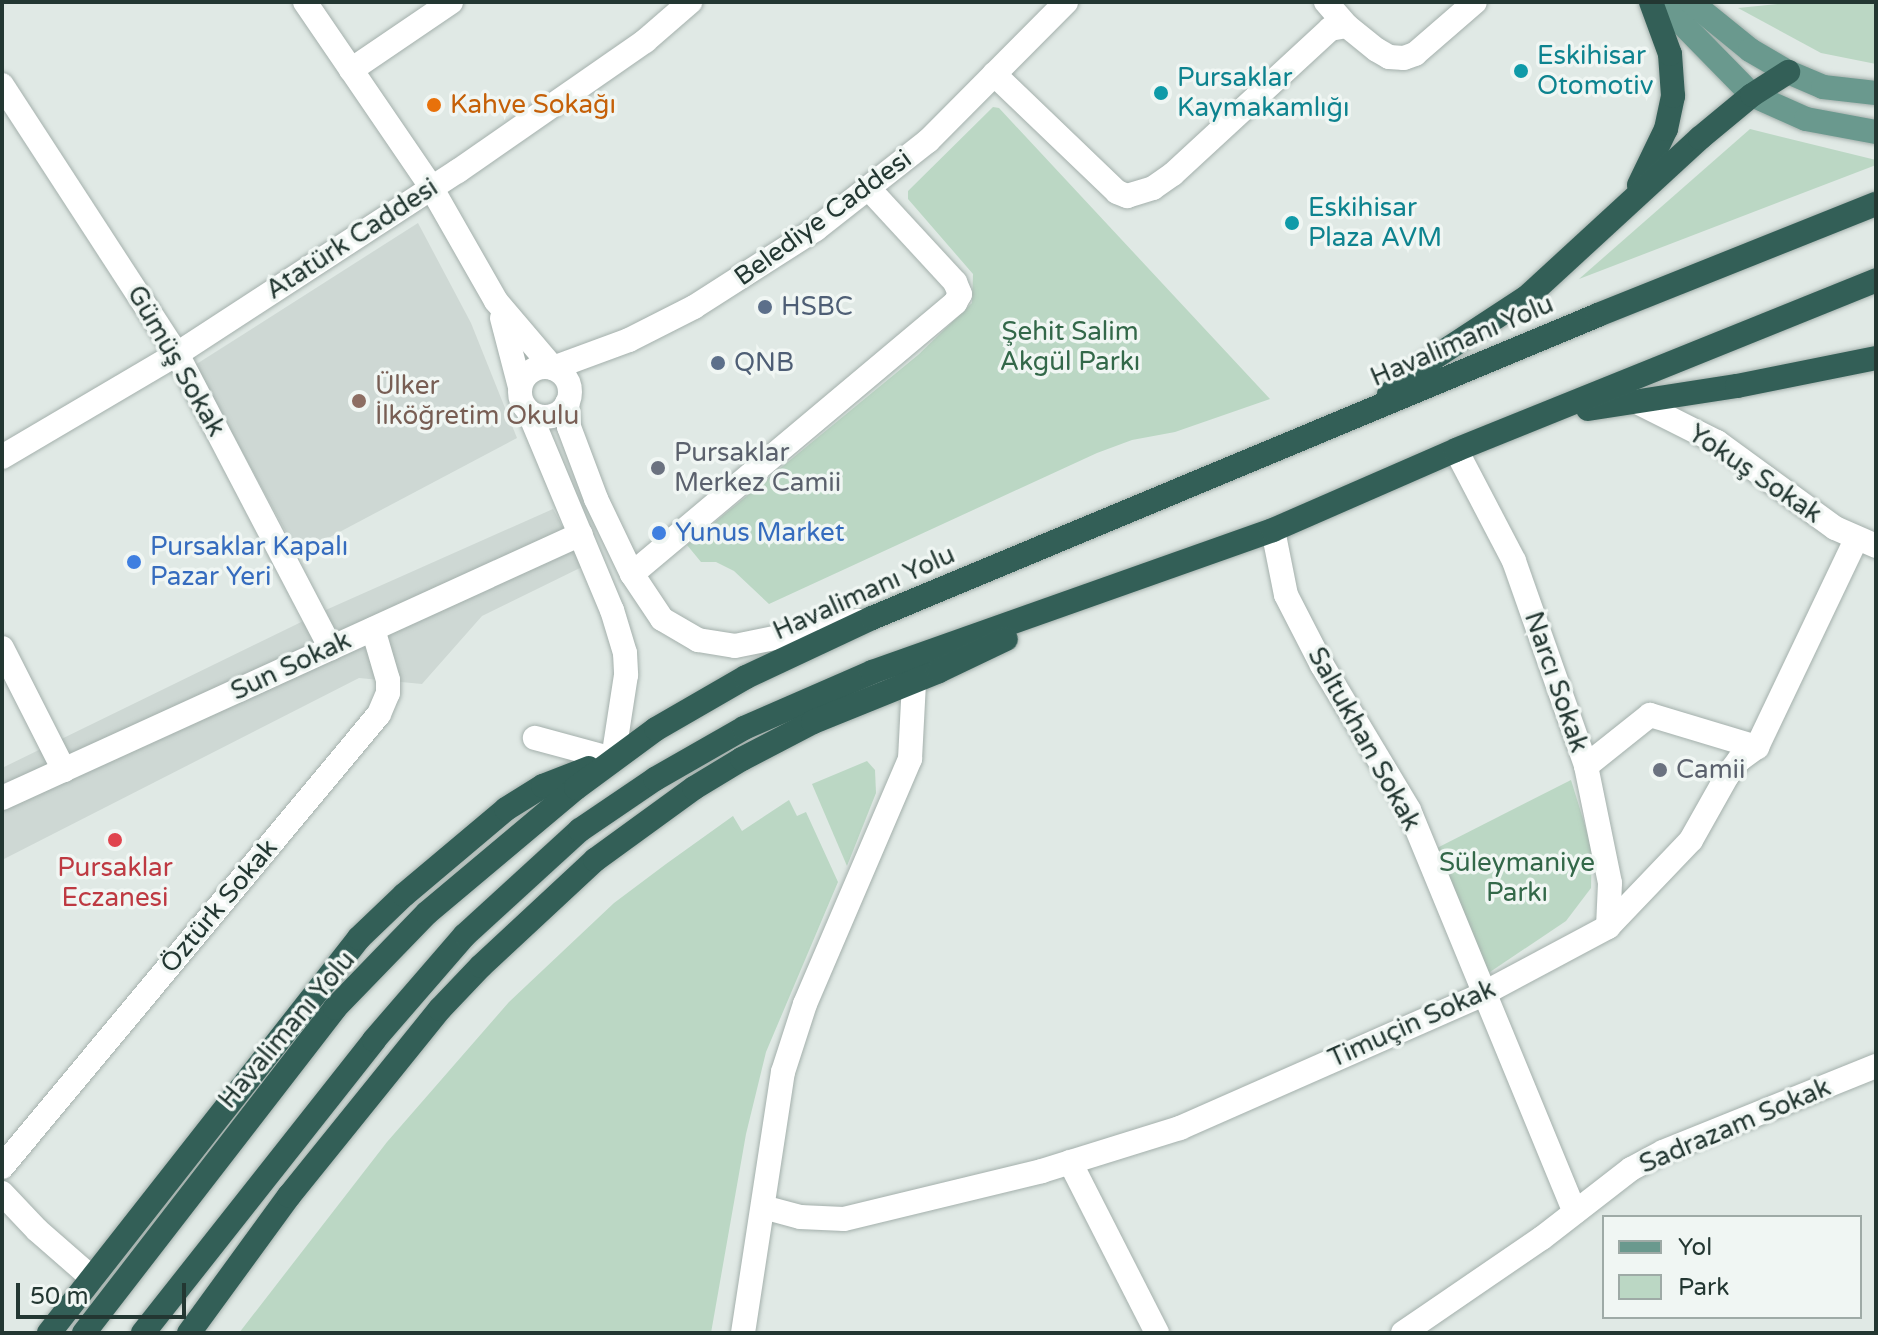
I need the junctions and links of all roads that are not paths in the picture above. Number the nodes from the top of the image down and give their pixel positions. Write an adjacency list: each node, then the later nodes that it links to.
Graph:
1 (305, 2): 11 (street)
2 (451, 2): 11 (street)
3 (690, 2): 18 (street, Atatürk Caddesi)
4 (1066, 2): 13 (street, Belediye Caddesi)
5 (1326, 2): 10 (street)
6 (1475, 2): 10 (street)
7 (1651, 2): 20 (highway)
8 (1661, 2): 16 (main road)
9 (1691, 2): 12 (main road)
10 (1347, 26): 13 (street)
11 (351, 70): 18 (street)
12 (1788, 72): 15 (main road); 16 (highway)
13 (994, 74): 19 (street, Belediye Caddesi)
14 (2, 85): 25 (street, Gümüş Sokak)
15 (1876, 93)
16 (1752, 95): 17 (main road); 20 (highway)
17 (1876, 132)
18 (431, 187): 23 (street); 25 (street, Atatürk Caddesi)
19 (870, 190): 24 (street, Belediye Caddesi); 39 (street)
20 (1630, 203): 31 (highway)
21 (1876, 204): 31 (highway, Havalimanı Yolu)
22 (1876, 280): 33 (highway)
23 (496, 301): 27 (street); 28 (street)
24 (629, 340): 27 (street); 29 (street)
25 (177, 354): 35 (street, Atatürk Caddesi); 44 (street, Gümüş Sokak)
26 (1876, 358): 30 (highway)
27 (553, 368): 28 (street); 29 (street)
28 (520, 387): 32 (street)
29 (569, 399): 32 (street); 39 (street)
30 (1635, 401): 33 (highway); 38 (street, Yokuş Sokak)
31 (1370, 410): 41 (highway, Havalimanı Yolu)
32 (529, 412): 37 (street)
33 (1527, 422): 34 (highway)
34 (1456, 450): 36 (highway); 49 (street, Narcı Sokak)
35 (2, 457)
36 (1273, 530): 40 (highway); 53 (street, Saltukhan Sokak)
37 (581, 534): 42 (street, Sun Sokak); 48 (street)
38 (1866, 542): 47 (street, Timuçin Sokak)
39 (632, 574): 41 (street)
40 (1138, 576): 45 (highway); 63 (highway)
41 (872, 618): 48 (highway, Havalimanı Yolu)
42 (373, 629): 44 (street, Sun Sokak); 56 (street, Öztürk Sokak)
43 (2, 648): 50 (street)
44 (331, 648): 50 (street, Sun Sokak)
45 (914, 682): 58 (street); 64 (highway)
46 (535, 738): 48 (street)
47 (1757, 747): 49 (street); 52 (street, Timuçin Sokak)
48 (613, 759): 60 (highway); 62 (highway, Havalimanı Yolu)
49 (1586, 766): 52 (street, Narcı Sokak)
50 (64, 770): 51 (street, Sun Sokak)
51 (2, 798)
52 (1608, 927): 53 (street, Timuçin Sokak)
53 (1486, 993): 55 (street, Timuçin Sokak); 59 (street, Saltukhan Sokak)
54 (1876, 1066): 59 (street, Sadrazam Sokak)
55 (1070, 1162): 58 (street, Timuçin Sokak); 66 (street)
56 (2, 1167)
57 (2, 1193): 60 (street)
58 (763, 1207): 65 (street)
59 (1575, 1212): 67 (street, Sadrazam Sokak)
60 (92, 1278): 61 (highway)
61 (49, 1333)
62 (84, 1333)
63 (143, 1333)
64 (189, 1333)
65 (743, 1333)
66 (1157, 1333)
67 (1403, 1333)

